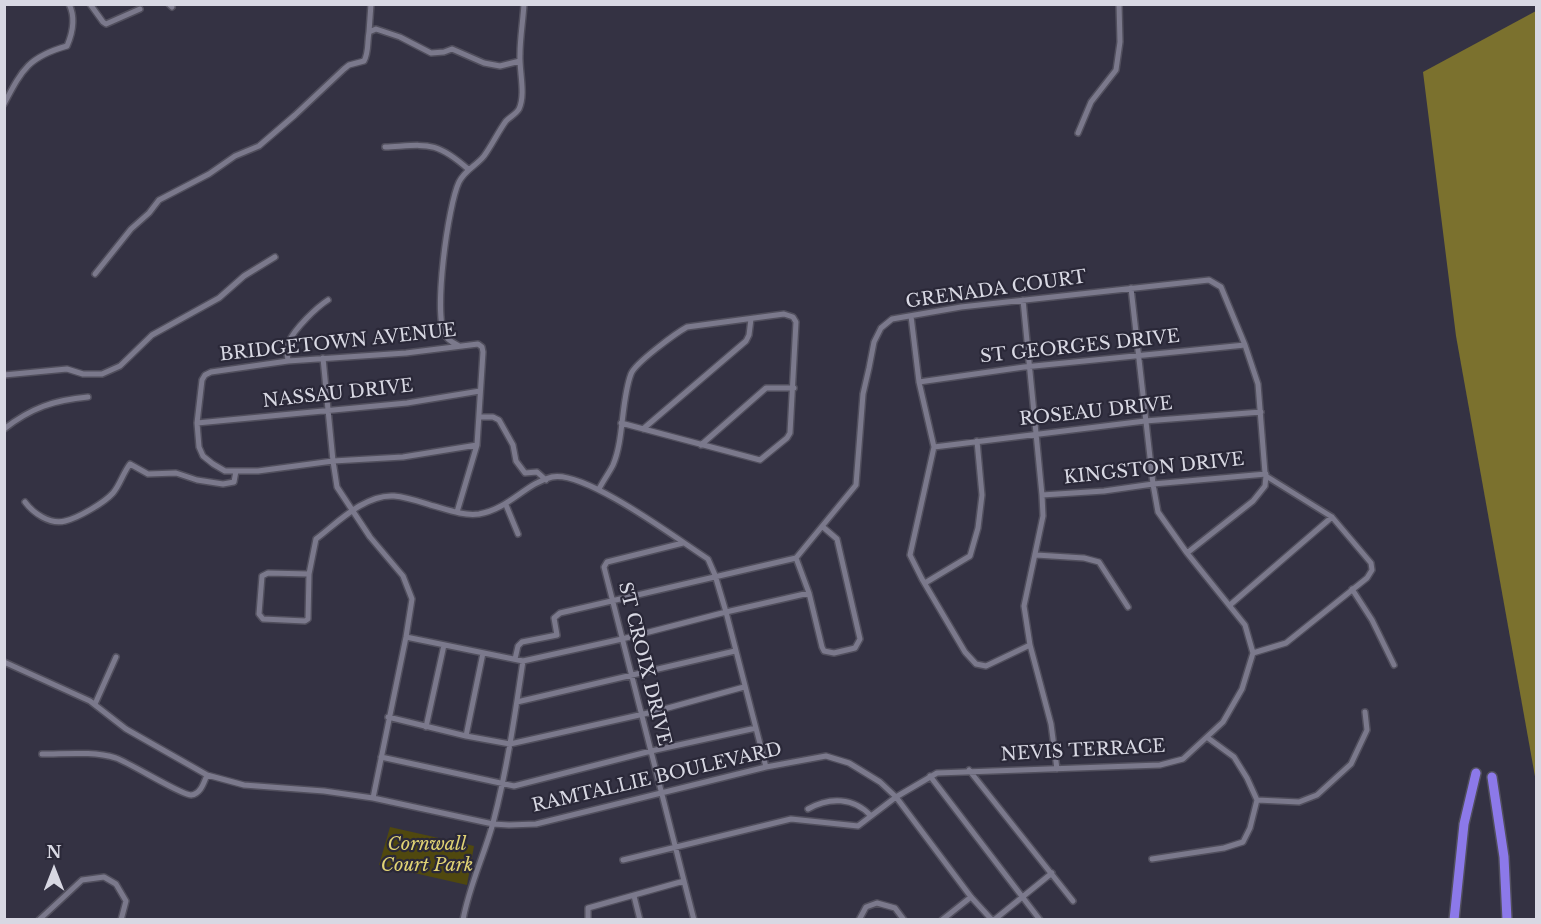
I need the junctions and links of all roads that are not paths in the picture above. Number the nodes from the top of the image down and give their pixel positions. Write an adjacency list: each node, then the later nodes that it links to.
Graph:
1 (69, 4): 9 (street)
2 (90, 4): 6 (street)
3 (371, 4): 7 (street)
4 (524, 4): 8 (street)
5 (1119, 4): 10 (street)
6 (140, 9)
7 (369, 32): 8 (street); 14 (street)
8 (520, 61): 12 (street)
9 (4, 104)
10 (1078, 133)
11 (385, 147): 12 (street)
12 (468, 169): 21 (street)
13 (275, 257): 26 (street)
14 (95, 274)
15 (1131, 288): 17 (street, GRENADA COURT); 20 (street, GRENADA COURT); 22 (street)
16 (328, 300): 24 (street)
17 (1023, 300): 18 (street, GRENADA COURT); 25 (street)
18 (911, 316): 27 (street); 56 (street, GRENADA COURT)
19 (751, 319): 28 (street); 36 (street); 38 (street)
20 (1245, 345): 22 (street, ST GEORGES DRIVE); 32 (street, GRENADA COURT)
21 (459, 346): 23 (street, BRIDGETOWN AVENUE); 29 (street, BRIDGETOWN AVENUE)
22 (1138, 355): 25 (street, ST GEORGES DRIVE); 34 (street)
23 (323, 358): 24 (street, BRIDGETOWN AVENUE); 31 (street)
24 (288, 361): 35 (street, BRIDGETOWN AVENUE)
25 (1030, 366): 27 (street, ST GEORGES DRIVE); 39 (street)
26 (4, 375)
27 (919, 382): 43 (street)
28 (794, 388): 42 (street); 42 (street)
29 (480, 391): 31 (street, NASSAU DRIVE); 33 (street)
30 (87, 397): 37 (street)
31 (327, 409): 35 (street, NASSAU DRIVE); 44 (street)
32 (1261, 412): 34 (street, ROSEAU DRIVE); 46 (street, GRENADA COURT)
33 (479, 417): 41 (street); 47 (street)
34 (1145, 421): 39 (street, ROSEAU DRIVE); 48 (street)
35 (197, 423): 45 (street, BRIDGETOWN AVENUE)
36 (621, 423): 38 (street); 49 (street)
37 (4, 429)
38 (643, 429): 42 (street)
39 (1036, 433): 40 (street, ROSEAU DRIVE); 50 (street)
40 (976, 441): 43 (street, ROSEAU DRIVE); 64 (street)
41 (477, 445): 44 (street, BRIDGETOWN AVENUE); 54 (street)
42 (701, 445)
43 (934, 447): 64 (street)
44 (333, 461): 45 (street, BRIDGETOWN AVENUE); 53 (street)
45 (236, 471): 51 (street)
46 (1266, 474): 48 (street, KINGSTON DRIVE); 55 (street); 59 (street)
47 (546, 480): 49 (street); 52 (street)
48 (1153, 484): 50 (street, KINGSTON DRIVE); 59 (street)
49 (599, 489): 58 (street)
50 (1042, 495): 60 (street)
51 (25, 502)
52 (506, 505): 54 (street); 57 (street)
53 (352, 511): 54 (street); 62 (street); 71 (street)
54 (457, 512)
55 (1332, 517): 65 (street); 68 (street)
56 (823, 527): 61 (street, GRENADA COURT); 66 (street)
57 (518, 534)
58 (683, 543): 63 (street); 67 (street, ST CROIX DRIVE)
59 (1187, 553): 68 (street)
60 (1036, 555): 69 (street); 74 (street)
61 (796, 558): 63 (street); 66 (street)
62 (309, 574): 62 (street)
63 (715, 575): 67 (street); 70 (street)
64 (925, 583): 74 (street)
65 (1352, 589): 77 (street); 82 (street)
66 (808, 593): 70 (street)
67 (612, 600): 72 (street, ST CROIX DRIVE); 79 (street)
68 (1230, 605): 77 (street)
69 (1128, 607)
70 (726, 612): 72 (street); 75 (street)
71 (406, 637): 73 (street); 89 (street)
72 (622, 639): 80 (street); 83 (street, ST CROIX DRIVE)
73 (444, 645): 76 (street); 90 (street)
74 (1030, 645): 99 (street)
75 (735, 651): 83 (street); 84 (street)
76 (483, 653): 79 (street); 92 (street)
77 (1253, 653): 93 (street, NEVIS TERRACE)
78 (116, 657): 86 (street)
79 (514, 659): 80 (street)
80 (522, 661): 85 (street)
81 (4, 662): 86 (street, RAMTALLIE BOULEVARD)
82 (1394, 665)
83 (632, 675): 85 (street); 88 (street, ST CROIX DRIVE)
84 (744, 687): 88 (street); 91 (street)
85 (517, 702): 94 (street)
86 (95, 704): 102 (street, RAMTALLIE BOULEVARD)
87 (1365, 712): 109 (street)
88 (642, 714): 94 (street); 95 (street, ST CROIX DRIVE)
89 (388, 717): 90 (street); 97 (street)
90 (426, 727): 92 (street)
91 (756, 728): 95 (street); 98 (street)
92 (466, 736): 94 (street)
93 (1208, 738): 99 (street, NEVIS TERRACE); 109 (street)
94 (510, 744): 105 (street)
95 (651, 751): 105 (street); 106 (street, ST CROIX DRIVE)
96 (42, 754): 102 (street)
97 (381, 757): 105 (street); 108 (street)
98 (766, 767): 106 (street, RAMTALLIE BOULEVARD); 107 (street, RAMTALLIE BOULEVARD)
99 (1057, 769): 100 (street, NEVIS TERRACE)
100 (969, 770): 103 (street, NEVIS TERRACE); 116 (street)
101 (1476, 773): 133 (highway)
102 (207, 775): 108 (street, RAMTALLIE BOULEVARD)
103 (930, 776): 107 (street, NEVIS TERRACE); 119 (street)
104 (1492, 777): 134 (highway)
105 (501, 784): 112 (street)
106 (662, 793): 112 (street, RAMTALLIE BOULEVARD); 113 (street, ST CROIX DRIVE)
107 (896, 797): 111 (street, NEVIS TERRACE); 120 (street, RAMTALLIE BOULEVARD)
108 (373, 798): 112 (street, RAMTALLIE BOULEVARD)
109 (1257, 800): 114 (street)
110 (808, 809): 111 (street)
111 (871, 816): 113 (street, NEVIS TERRACE)
112 (493, 824): 124 (street)
113 (675, 847): 115 (street, NEVIS TERRACE); 117 (street, ST CROIX DRIVE)
114 (1152, 859)
115 (623, 860)
116 (1052, 873): 119 (street); 121 (street)
117 (684, 881): 118 (street); 127 (street, ST CROIX DRIVE)
118 (634, 896): 125 (street); 126 (street)
119 (1023, 896): 131 (street); 132 (street)
120 (971, 897): 130 (street); 131 (street, RAMTALLIE BOULEVARD)
121 (1073, 901)
122 (39, 920): 123 (street)
123 (121, 920)
124 (463, 920)
125 (588, 920)
126 (640, 920)
127 (694, 920)
128 (859, 920): 129 (street)
129 (904, 920)
130 (942, 920)
131 (993, 920)
132 (1040, 920)
133 (1454, 920)
134 (1507, 920)

